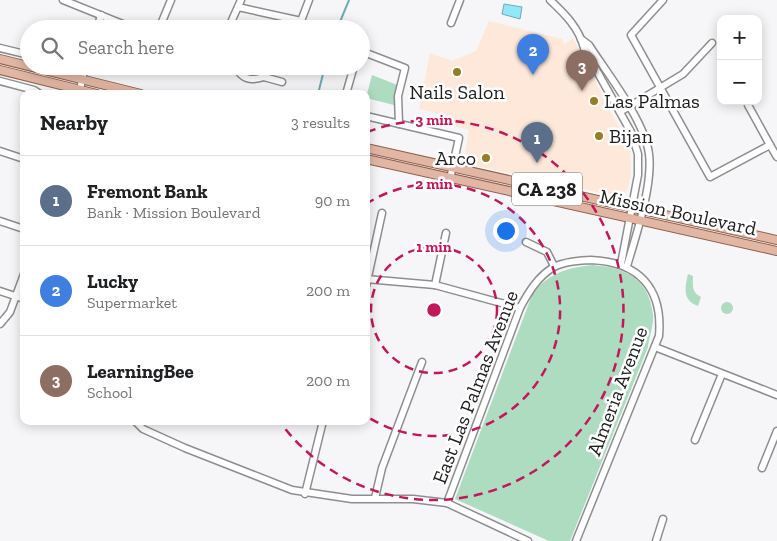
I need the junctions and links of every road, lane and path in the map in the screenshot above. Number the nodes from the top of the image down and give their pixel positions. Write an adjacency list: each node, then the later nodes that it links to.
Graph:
1 (62, 0): 8 (street)
2 (171, 0): 11 (street)
3 (309, 0): 14 (street)
4 (460, 0): 15 (street)
5 (550, 0): 16 (street)
6 (663, 0): 31 (street)
7 (239, 3): 12 (street); 13 (street)
8 (101, 15): 9 (street); 10 (street)
9 (100, 20)
10 (113, 20)
11 (163, 20)
12 (232, 20)
13 (298, 20)
14 (301, 20)
15 (451, 23)
16 (581, 39): 38 (street); 39 (street)
17 (712, 43): 31 (street)
18 (0, 48): 19 (street)
19 (20, 53)
20 (370, 54): 41 (street)
21 (0, 59): 22 (main road)
22 (20, 64)
23 (0, 70): 33 (main road)
24 (65, 75): 28 (main road)
25 (83, 75): 28 (street)
26 (262, 75): 30 (street)
27 (351, 75): 36 (street)
28 (81, 79): 34 (street); 35 (main road)
29 (0, 81): 32 (street)
30 (282, 82)
31 (660, 89): 38 (street); 42 (street)
32 (34, 90)
33 (73, 90)
34 (80, 90)
35 (125, 90)
36 (347, 90)
37 (748, 105): 42 (street)
38 (629, 107): 39 (street); 51 (street)
39 (620, 112): 50 (street)
40 (370, 117): 41 (street)
41 (399, 124): 48 (street)
42 (770, 145): 45 (street)
43 (370, 149): 48 (main road, Mission Boulevard / CA 238)
44 (0, 151): 46 (street)
45 (777, 157)
46 (20, 158)
47 (370, 160): 49 (main road, Mission Boulevard / CA 238)
48 (453, 168): 49 (street); 50 (main road, Mission Boulevard / CA 238)
49 (450, 178): 53 (main road, Mission Boulevard / CA 238)
50 (632, 208): 51 (main road, Mission Boulevard / CA 238); 53 (street)
51 (641, 210): 54 (street); 58 (main road, Mission Boulevard / CA 238)
52 (382, 213): 62 (street)
53 (630, 218): 54 (main road, Mission Boulevard / CA 238); 61 (street)
54 (639, 220): 60 (main road, Mission Boulevard / CA 238); 61 (street)
55 (0, 221): 56 (street)
56 (20, 227)
57 (446, 233): 65 (street)
58 (777, 240)
59 (526, 242): 63 (street)
60 (777, 251)
61 (624, 265): 63 (street); 72 (street, Almeria Avenue)
62 (370, 266)
63 (554, 266): 70 (street, East Las Palmas Avenue)
64 (370, 279): 65 (street)
65 (435, 285): 70 (street)
66 (20, 287): 68 (street)
67 (0, 291): 68 (street)
68 (17, 296): 69 (street); 71 (street)
69 (20, 297)
70 (520, 308): 83 (street, East Las Palmas Avenue)
71 (0, 324)
72 (655, 347): 74 (street); 86 (street, Almeria Avenue)
73 (422, 362): 82 (street)
74 (722, 374): 75 (street); 79 (street)
75 (777, 395)
76 (140, 425): 81 (street)
77 (322, 425): 81 (street)
78 (777, 430): 80 (street)
79 (695, 440)
80 (762, 468)
81 (304, 494): 82 (street)
82 (375, 498): 83 (street)
83 (447, 503): 85 (street)
84 (663, 519): 87 (street)
85 (528, 541)
86 (576, 541)
87 (656, 541)

